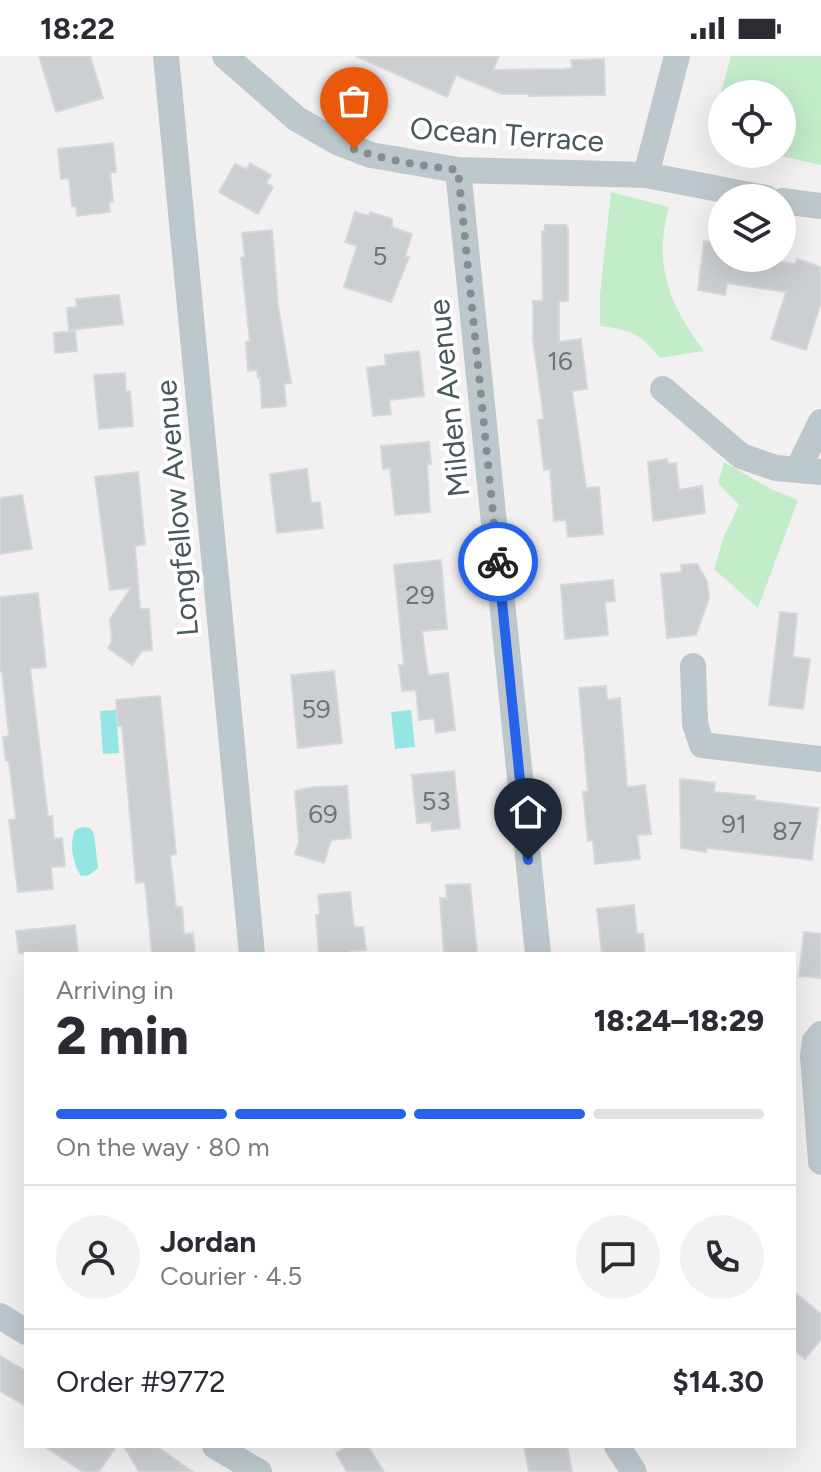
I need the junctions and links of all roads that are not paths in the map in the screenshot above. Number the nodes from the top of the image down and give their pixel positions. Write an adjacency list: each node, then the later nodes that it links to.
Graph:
1 (166, 56): 14 (street, Longfellow Avenue)
2 (225, 56): 4 (street, Ocean Terrace)
3 (677, 56): 5 (street)
4 (458, 170): 5 (street, Ocean Terrace); 15 (street, Milden Avenue)
5 (646, 175): 6 (street, Ocean Terrace)
6 (708, 187)
7 (796, 203): 8 (street)
8 (821, 206)
9 (663, 389): 11 (street)
10 (821, 422): 11 (street)
11 (809, 471)
12 (693, 666): 13 (street)
13 (821, 759)
14 (252, 952)
15 (538, 952)
16 (821, 1034): 17 (street)
17 (821, 1162)
18 (0, 1316): 19 (street)
19 (24, 1331)
20 (218, 1448): 22 (street)
21 (618, 1448): 23 (street)
22 (259, 1472)
23 (634, 1472)

